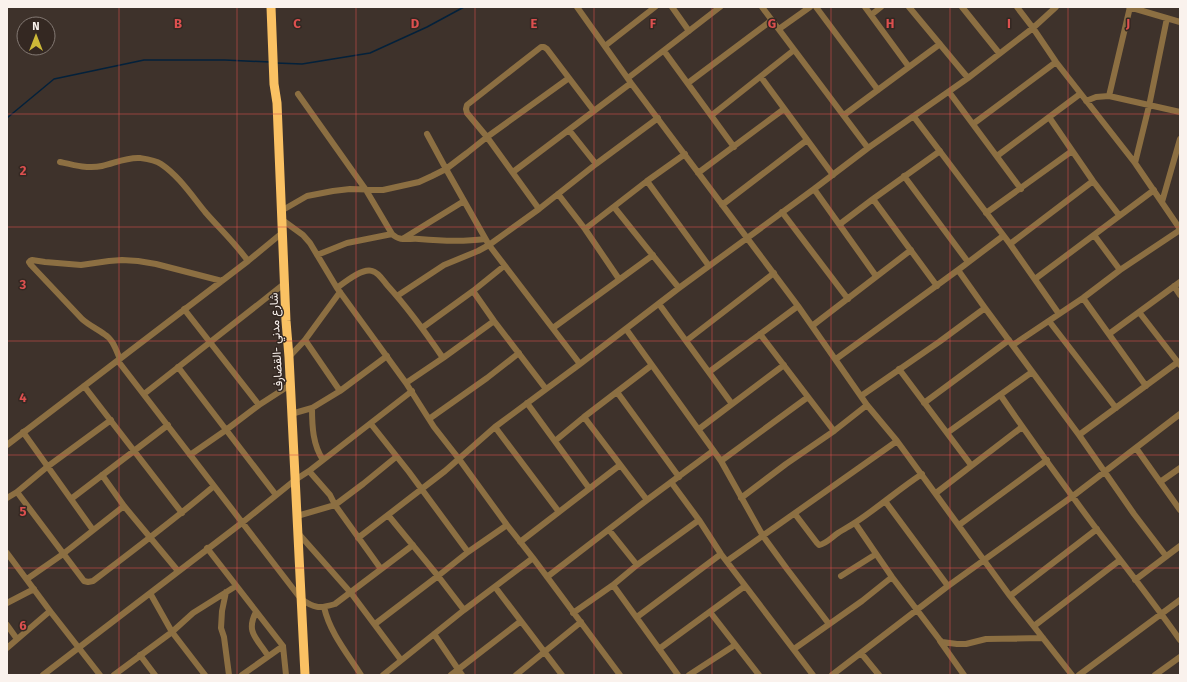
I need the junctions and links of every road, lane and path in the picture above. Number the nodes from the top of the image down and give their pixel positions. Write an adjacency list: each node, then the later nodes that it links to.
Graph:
1 (271, 7): 85 (highway, شارع مدني -القضارف)
2 (577, 7): 24 (street)
3 (655, 7): 24 (street)
4 (672, 7): 22 (street)
5 (720, 7): 22 (street)
6 (762, 7): 18 (street)
7 (810, 7): 21 (street)
8 (816, 7): 35 (street)
9 (866, 7): 16 (street)
10 (881, 7): 16 (street)
11 (909, 7): 23 (street)
12 (962, 7): 27 (street)
13 (1017, 7): 20 (street)
14 (1056, 7): 20 (street)
15 (1130, 7): 17 (street); 39 (street)
16 (871, 15): 29 (street)
17 (1167, 18): 19 (street); 41 (street)
18 (772, 20): 21 (street); 34 (street)
19 (1180, 22)
20 (1033, 28): 27 (street); 28 (street)
21 (779, 29): 25 (street)
22 (689, 31): 26 (street)
23 (940, 44): 29 (street); 32 (street)
24 (605, 46): 33 (street)
25 (794, 50): 30 (street); 46 (street)
26 (664, 51): 33 (street); 34 (street)
27 (999, 53): 32 (street)
28 (1056, 62): 38 (street); 50 (street)
29 (909, 67): 35 (street)
30 (761, 77): 42 (street); 45 (street)
31 (569, 78): 43 (street); 53 (street); 53 (street)
32 (968, 78): 36 (street)
33 (630, 80): 43 (street); 48 (street)
34 (688, 83): 45 (street)
35 (878, 90): 46 (street)
36 (948, 92): 47 (street); 50 (street)
37 (298, 94): 74 (street)
38 (1080, 94): 40 (street); 49 (street)
39 (1109, 96): 40 (street); 41 (street)
40 (1086, 101): 63 (street)
41 (1149, 106): 44 (street); 63 (street)
42 (784, 109): 55 (street); 56 (street)
43 (594, 111): 51 (street)
44 (1180, 112)
45 (712, 115): 56 (street)
46 (844, 115): 57 (street)
47 (914, 117): 57 (street); 58 (street)
48 (658, 118): 60 (street); 64 (street)
49 (1049, 118): 59 (street); 61 (street)
50 (973, 124): 61 (street)
51 (569, 130): 64 (street); 66 (street)
52 (427, 134): 65 (street)
53 (487, 137): 65 (street); 66 (street)
54 (1180, 139): 79 (street)
55 (807, 140): 68 (street); 80 (street)
56 (734, 147): 67 (street)
57 (868, 148): 68 (street)
58 (940, 151): 69 (street); 84 (street)
59 (1072, 152): 71 (street); 73 (street)
60 (685, 154): 67 (street); 70 (street)
61 (997, 156): 73 (street)
62 (60, 162): 101 (street)
63 (1135, 163): 75 (street)
64 (596, 164): 76 (street)
65 (446, 169): 74 (street); 78 (street)
66 (513, 172): 82 (street)
67 (698, 173): 80 (street)
68 (833, 175): 72 (street)
69 (904, 176): 77 (street); 102 (street)
70 (647, 181): 81 (street); 104 (street)
71 (1093, 181): 86 (street); 97 (street)
72 (814, 189): 83 (street); 87 (street)
73 (1021, 189): 84 (street)
74 (366, 190): 85 (street); 91 (street)
75 (1154, 190): 79 (street); 86 (street)
76 (558, 194): 82 (street); 88 (street)
77 (873, 199): 87 (street); 98 (street)
78 (464, 201): 95 (street); 96 (street)
79 (1162, 202): 89 (street)
80 (722, 205): 94 (street)
81 (614, 207): 88 (street); 100 (street)
82 (539, 209): 96 (street)
83 (782, 212): 94 (street); 122 (street)
84 (986, 214): 93 (street)
85 (281, 215): 90 (highway, شارع مدني -القضارف); 99 (street)
86 (1119, 216): 92 (street)
87 (840, 224): 108 (street)
88 (584, 229): 110 (street)
89 (1180, 229): 106 (street)
90 (282, 233): 101 (street); 113 (highway, شارع مدني -القضارف)
91 (392, 234): 95 (street); 99 (street)
92 (1094, 235): 106 (street); 109 (street)
93 (1003, 236): 97 (street); 102 (street)
94 (747, 238): 104 (street); 107 (street)
95 (403, 239): 96 (street)
96 (487, 242): 103 (street); 120 (street)
97 (1010, 244): 109 (street)
98 (911, 250): 108 (street); 114 (street)
99 (317, 255): 117 (street)
100 (653, 256): 110 (street); 116 (street)
101 (248, 261): 111 (street)
102 (968, 262): 105 (street)
103 (504, 266): 118 (street); 133 (street)
104 (709, 266): 116 (street)
105 (958, 270): 114 (street); 125 (street)
106 (1120, 270): 121 (street)
107 (774, 273): 124 (street); 138 (street)
108 (876, 276): 122 (street)
109 (1034, 279): 128 (street)
110 (620, 280): 133 (street)
111 (222, 281): 126 (street); 146 (street)
112 (1180, 282): 115 (street)
113 (285, 283): 139 (street); 142 (highway, شارع مدني -القضارف)
114 (937, 286): 145 (street)
115 (1174, 286): 119 (street); 127 (street)
116 (679, 288): 123 (street)
117 (338, 290): 120 (street); 137 (street); 143 (street)
118 (473, 291): 129 (street); 132 (street)
119 (1180, 295)
120 (397, 296): 132 (street)
121 (1083, 298): 128 (street); 136 (street)
122 (848, 299): 131 (street)
123 (659, 304): 134 (street); 138 (street)
124 (798, 306): 131 (street); 135 (street)
125 (985, 308): 140 (street); 152 (street)
126 (184, 310): 139 (street); 146 (street)
127 (1139, 312): 136 (street); 148 (street)
128 (1059, 314): 130 (street)
129 (494, 321): 141 (street); 144 (street)
130 (1050, 321): 140 (street); 173 (street)
131 (812, 326): 145 (street)
132 (422, 328): 144 (street)
133 (553, 328): 147 (street)
134 (626, 329): 147 (street); 149 (street)
135 (760, 334): 150 (street); 153 (street)
136 (1109, 334): 158 (street)
137 (305, 340): 142 (street); 160 (street)
138 (686, 341): 153 (street)
139 (210, 342): 151 (street); 170 (street)
140 (1011, 343): 154 (street); 168 (street)
141 (519, 353): 159 (street); 177 (street)
142 (289, 356): 156 (highway, شارع مدني -القضارف)
143 (387, 356): 155 (street); 160 (street)
144 (443, 358): 155 (street)
145 (836, 359): 164 (street)
146 (119, 360): 157 (street); 163 (street)
147 (580, 364): 159 (street)
148 (1179, 364): 158 (street)
149 (652, 365): 162 (street); 183 (street)
150 (784, 365): 166 (street); 169 (street)
151 (178, 367): 163 (street); 184 (street)
152 (899, 369): 164 (street); 168 (street)
153 (709, 372): 169 (street)
154 (1032, 372): 165 (street); 188 (street)
155 (406, 383): 161 (street)
156 (290, 385): 170 (street); 174 (highway, شارع مدني -القضارف)
157 (84, 386): 178 (street); 186 (street)
158 (1146, 386): 173 (street)
159 (546, 389): 167 (street)
160 (340, 391): 172 (street)
161 (412, 391): 177 (street); 179 (street)
162 (617, 392): 176 (street); 209 (street)
163 (144, 394): 180 (street)
164 (861, 396): 171 (street)
165 (1001, 396): 182 (street); 187 (street)
166 (808, 397): 185 (street); 200 (street)
167 (526, 403): 181 (street); 189 (street)
168 (924, 403): 187 (street)
169 (732, 404): 183 (street)
170 (259, 405): 184 (street)
171 (867, 405): 185 (street); 190 (street)
172 (312, 408): 174 (street); 198 (street)
173 (1116, 408): 188 (street)
174 (292, 414): 210 (highway, شارع مدني -القضارف)
175 (1180, 414): 192 (street)
176 (584, 417): 189 (street); 201 (street)
177 (429, 419): 197 (street)
178 (111, 420): 193 (street); 203 (street)
179 (371, 424): 196 (street); 198 (street)
180 (168, 425): 193 (street); 195 (street)
181 (495, 427): 197 (street); 228 (street)
182 (1022, 427): 199 (street); 202 (street)
183 (699, 429): 194 (street)
184 (226, 430): 195 (street); 218 (street)
185 (834, 431): 221 (street)
186 (23, 432): 191 (street); 203 (street)
187 (947, 433): 202 (street)
188 (1079, 435): 206 (street)
189 (555, 441): 214 (street)
190 (897, 441): 207 (street); 230 (street)
191 (7, 445)
192 (1136, 448): 206 (street); 212 (street)
193 (134, 451): 208 (street); 229 (street)
194 (713, 451): 200 (street); 209 (street)
195 (190, 454): 213 (street)
196 (396, 457): 215 (street); 225 (street)
197 (459, 458): 215 (street); 236 (street)
198 (323, 460): 205 (street)
199 (1047, 460): 219 (street); 237 (street)
200 (721, 461): 221 (street)
201 (620, 465): 214 (street); 223 (street)
202 (971, 465): 217 (street)
203 (47, 467): 216 (street); 222 (street)
204 (1180, 468): 212 (street)
205 (309, 471): 210 (street); 225 (street)
206 (1104, 472): 219 (street); 254 (street)
207 (922, 474): 217 (street); 224 (street)
208 (102, 475): 222 (street); 226 (street)
209 (679, 477): 211 (street)
210 (295, 480): 218 (street); 232 (highway, شارع مدني -القضارف)
211 (671, 482): 223 (street); 233 (street)
212 (1160, 482): 227 (street)
213 (214, 486): 229 (street); 234 (street)
214 (589, 488): 228 (street)
215 (420, 489): 231 (street); 249 (street)
216 (17, 492): 220 (street); 251 (street)
217 (936, 493): 237 (street)
218 (276, 495): 234 (street)
219 (1072, 496): 238 (street); 258 (street)
220 (7, 498)
221 (742, 498): 242 (street)
222 (71, 499): 239 (street)
223 (647, 500): 240 (street)
224 (886, 501): 235 (street); 271 (street)
225 (335, 505): 232 (street); 244 (street)
226 (124, 506): 239 (street); 243 (street)
227 (1180, 510)
228 (559, 512): 245 (street)
229 (182, 514): 243 (street)
230 (795, 514): 235 (street); 242 (street)
231 (388, 515): 244 (street); 246 (street)
232 (297, 516): 241 (highway, شارع مدني -القضارف)
233 (699, 520): 252 (street); 259 (street)
234 (243, 522): 248 (street); 278 (street)
235 (855, 523): 253 (street)
236 (507, 526): 245 (street); 249 (street)
237 (959, 526): 258 (street)
238 (1097, 529): 256 (street); 277 (street)
239 (93, 530): 251 (street)
240 (609, 530): 259 (street); 264 (street)
241 (298, 533): 276 (street); 278 (highway, شارع مدني -القضارف)
242 (763, 536): 257 (street); 293 (street)
243 (150, 538): 251 (street); 261 (street)
244 (358, 538): 260 (street)
245 (520, 542): 255 (street)
246 (413, 545): 260 (street); 262 (street)
247 (1180, 546): 254 (street)
248 (207, 548): 261 (street); 269 (street)
249 (468, 552): 262 (street)
250 (7, 553): 266 (street)
251 (63, 554): 266 (street)
252 (721, 554): 257 (street); 289 (street)
253 (876, 554): 263 (street); 265 (street)
254 (1166, 556): 267 (street)
255 (533, 558): 264 (street); 272 (street)
256 (1120, 560): 267 (street); 295 (street)
257 (727, 561): 270 (street)
258 (983, 561): 271 (street); 277 (street)
259 (638, 565): 268 (street)
260 (381, 569): 276 (street)
261 (178, 571): 275 (street)
262 (438, 576): 282 (street); 292 (street)
263 (840, 576)
264 (547, 577): 287 (street)
265 (892, 577): 283 (street); 293 (street)
266 (27, 578): 273 (street)
267 (1135, 580): 288 (street)
268 (613, 585): 287 (street); 289 (street)
269 (236, 586): 274 (street); 285 (street)
270 (745, 586): 286 (street); 307 (street)
271 (948, 586): 283 (street)
272 (495, 587): 282 (street); 290 (street)
273 (34, 589): 280 (street); 284 (street)
274 (226, 592): 296 (street); 320 (street)
275 (150, 593): 296 (street); 304 (street)
276 (350, 593): 281 (street); 292 (street)
277 (1010, 596): 295 (street)
278 (301, 599): 281 (street); 323 (highway, شارع مدني -القضارف)
279 (1180, 600): 288 (street)
280 (7, 603)
281 (324, 607): 324 (street)
282 (464, 610): 297 (street)
283 (917, 610): 300 (street); 309 (street)
284 (50, 612): 299 (street); 304 (street)
285 (256, 612): 303 (street); 311 (street)
286 (710, 612): 302 (street); 306 (street)
287 (573, 613): 291 (street)
288 (1162, 614): 301 (street); 339 (street)
289 (637, 617): 306 (street)
290 (520, 622): 308 (street); 314 (street)
291 (581, 622): 308 (street); 330 (street)
292 (375, 624): 313 (street)
293 (829, 624): 307 (street)
294 (7, 625): 299 (street)
295 (1034, 626): 298 (street)
296 (172, 632): 310 (street); 319 (street)
297 (434, 634): 313 (street); 314 (street)
298 (1043, 638): 300 (street); 338 (street)
299 (18, 639): 305 (street)
300 (939, 639): 337 (street)
301 (1180, 640)
302 (735, 645): 332 (street); 333 (street)
303 (283, 646): 311 (street); 322 (street)
304 (79, 647): 315 (street); 316 (street)
305 (7, 648)
306 (660, 649): 331 (street)
307 (794, 649): 334 (street)
308 (544, 651): 328 (street); 329 (street)
309 (861, 653): 335 (street); 336 (street)
310 (140, 655): 317 (street); 318 (street)
311 (268, 656): 321 (street)
312 (1180, 657): 340 (street)
313 (401, 660): 325 (street)
314 (458, 669): 326 (street); 327 (street)
315 (45, 674)
316 (100, 675)
317 (114, 675)
318 (155, 675)
319 (205, 675)
320 (229, 675)
321 (242, 675)
322 (286, 675)
323 (305, 675)
324 (361, 675)
325 (383, 675)
326 (451, 675)
327 (462, 675)
328 (516, 675)
329 (562, 675)
330 (620, 675)
331 (678, 675)
332 (689, 675)
333 (758, 675)
334 (813, 675)
335 (832, 675)
336 (879, 675)
337 (964, 675)
338 (1072, 675)
339 (1079, 675)
340 (1154, 675)

